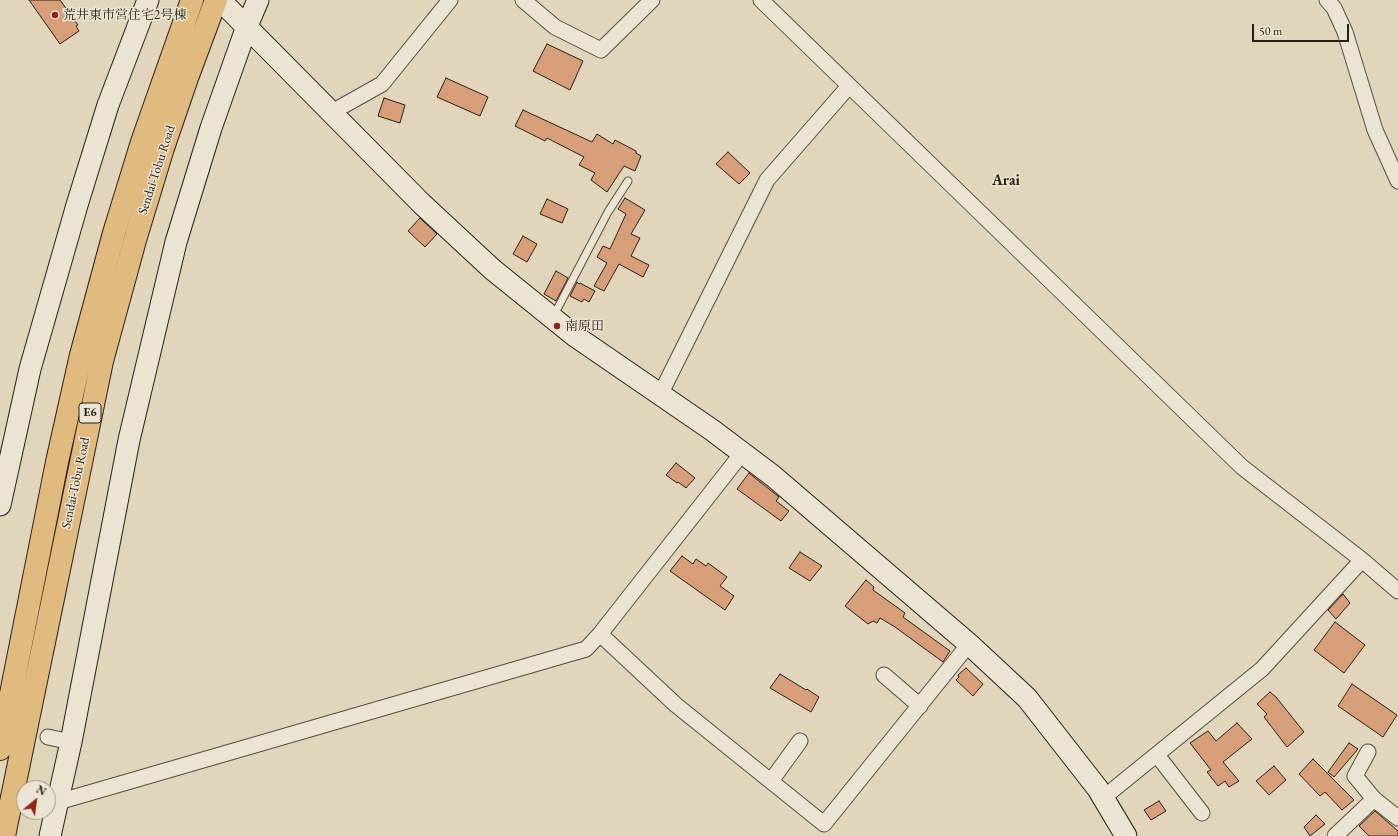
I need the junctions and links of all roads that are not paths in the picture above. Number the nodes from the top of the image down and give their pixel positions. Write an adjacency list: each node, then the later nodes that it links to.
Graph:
1 (148, 0): 18 (street)
2 (192, 0): 28 (highway, Sendai-Tobu Road / E6)
3 (258, 0): 10 (street)
4 (450, 0): 12 (street)
5 (523, 0): 6 (street)
6 (652, 0)
7 (762, 0): 11 (street)
8 (222, 3): 10 (street); 38 (highway, Sendai-Tobu Road / E6)
9 (1336, 3): 14 (street)
10 (247, 26): 12 (street); 27 (street)
11 (849, 86): 16 (street); 19 (street)
12 (332, 112): 15 (street)
13 (628, 181): 15 (lane)
14 (1398, 181)
15 (552, 318): 16 (street)
16 (660, 395): 17 (street)
17 (743, 452): 21 (street); 22 (street)
18 (0, 505)
19 (1362, 560): 20 (street); 30 (street)
20 (1398, 591)
21 (600, 634): 31 (street); 34 (street)
22 (969, 644): 24 (street); 32 (street)
23 (884, 675): 24 (street)
24 (920, 706): 37 (street)
25 (48, 737): 27 (street)
26 (800, 741): 31 (street)
27 (71, 742): 34 (street)
28 (0, 749)
29 (1368, 752): 33 (street)
30 (1157, 754): 32 (street); 35 (street)
31 (771, 781): 37 (street)
32 (1103, 798): 40 (street)
33 (1374, 799): 36 (street); 41 (street)
34 (58, 802): 39 (street)
35 (1202, 813)
36 (1398, 818)
37 (826, 830)
38 (4, 836)
39 (50, 836)
40 (1126, 836)
41 (1335, 836)

